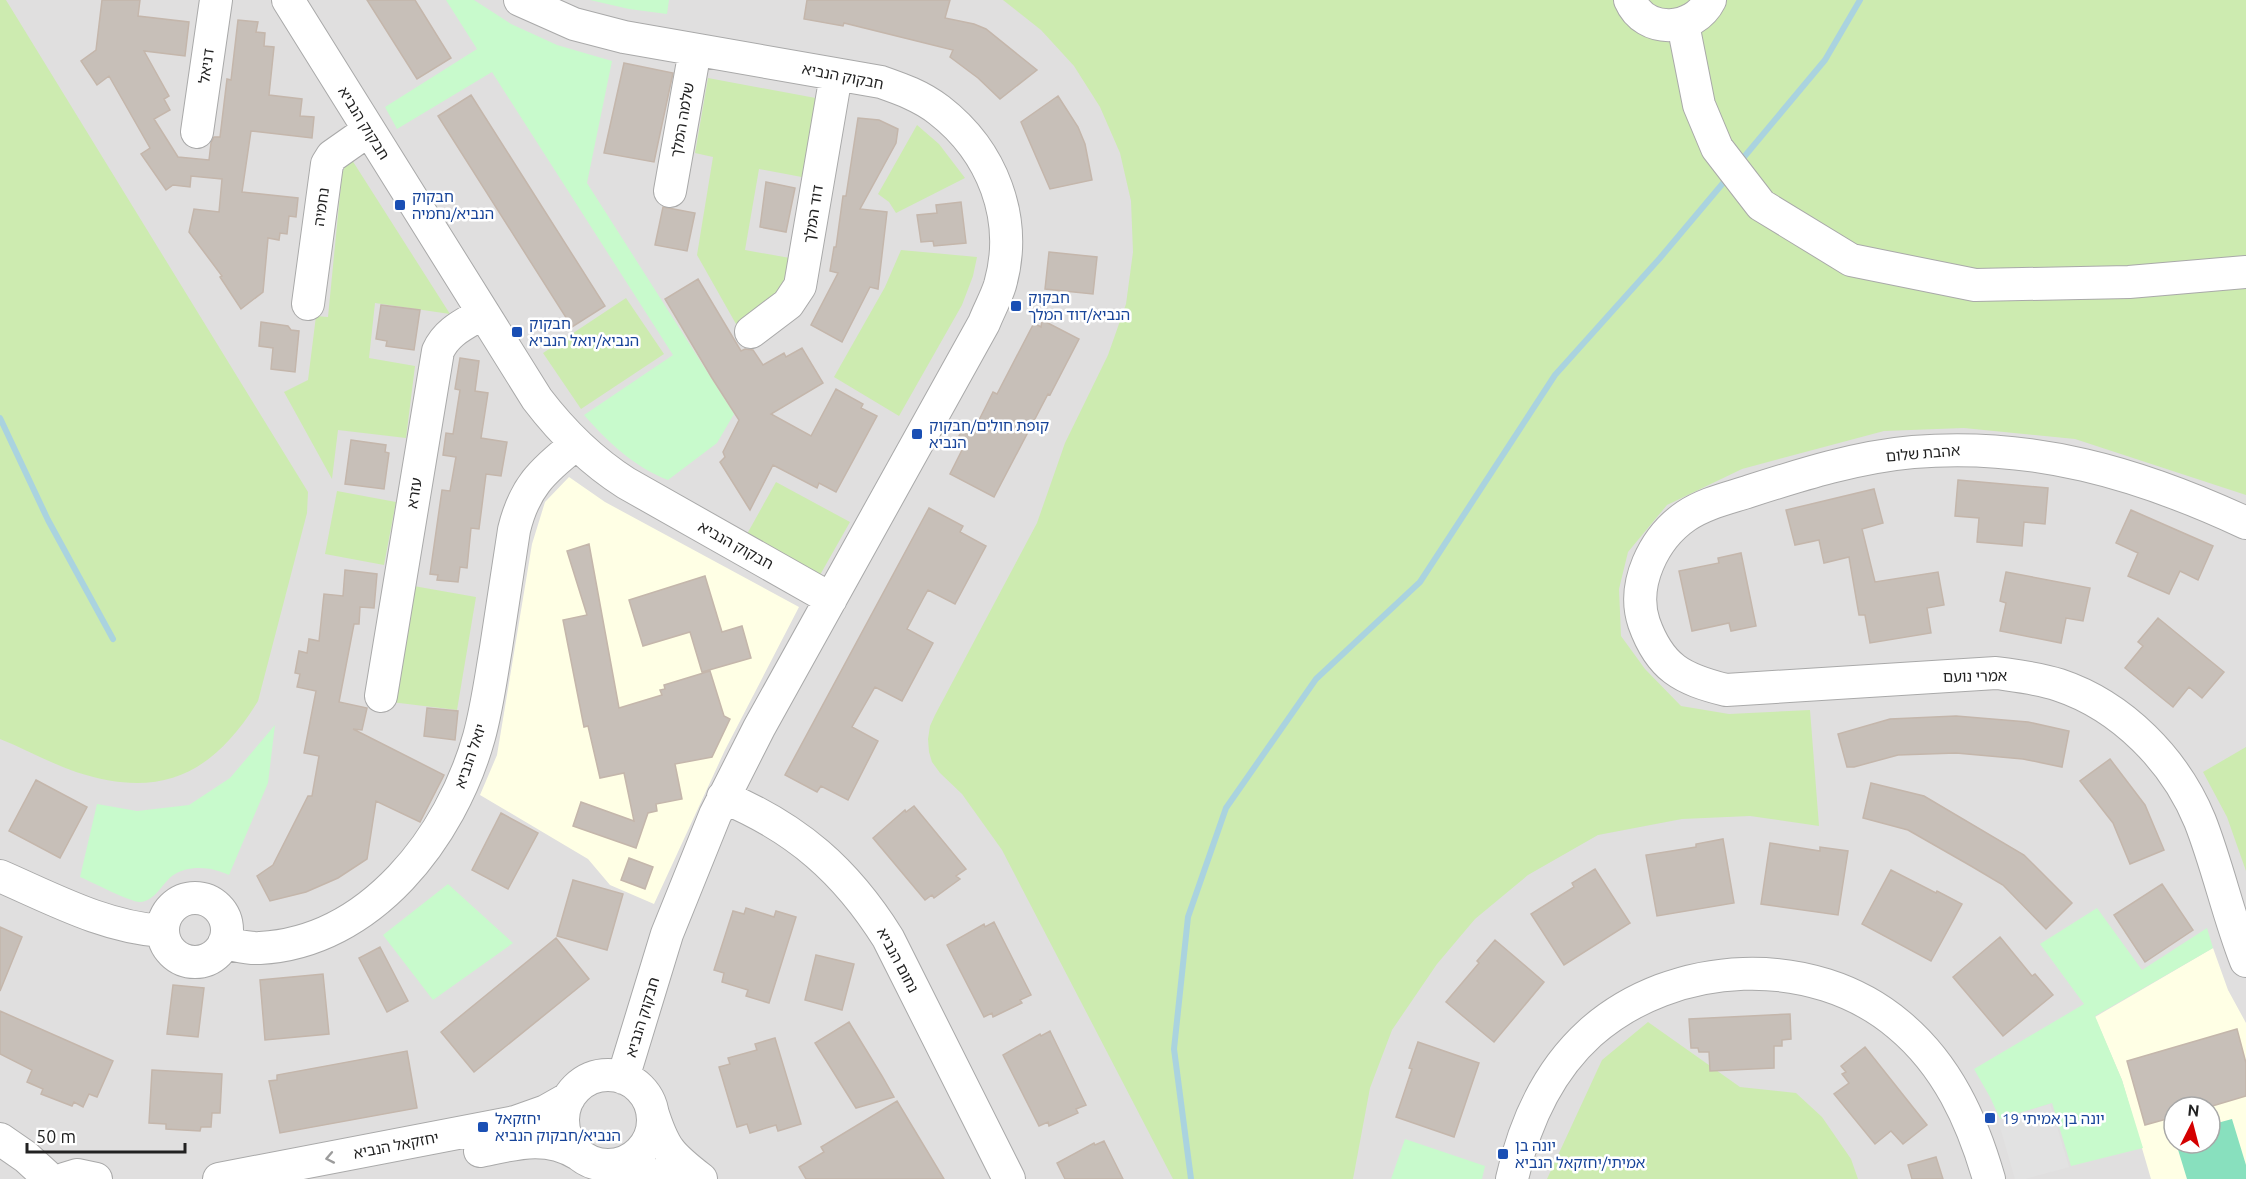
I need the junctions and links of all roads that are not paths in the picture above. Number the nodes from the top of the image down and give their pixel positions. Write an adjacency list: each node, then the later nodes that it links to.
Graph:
1 (216, 0): 10 (street, דניאל)
2 (288, 0): 9 (street, חבקוק הנביא)
3 (520, 0): 7 (street, חבקוק הנביא)
4 (1630, 0): 6 (street)
5 (1710, 0): 6 (street)
6 (1683, 24): 12 (street)
7 (695, 50): 8 (street, חבקוק הנביא); 11 (street, שלמה המלך)
8 (836, 75): 15 (street, דוד המלך); 19 (street, חבקוק הנביא)
9 (369, 130): 13 (street, נחמיה); 14 (street, חבקוק הנביא)
10 (197, 132)
11 (670, 191)
12 (2246, 272)
13 (308, 304)
14 (483, 313): 16 (street, חבקוק הנביא); 20 (street, עזרא)
15 (751, 332)
16 (575, 445): 19 (street, חבקוק הנביא); 24 (street, יואל הנביא)
17 (2246, 523): 18 (street, אהבת שלום)
18 (1641, 588): 25 (street, אמרי נועם)
19 (831, 598): 21 (street, חבקוק הנביא)
20 (381, 696)
21 (723, 797): 26 (street, חבקוק הנביא); 39 (street, נחום הנביא)
22 (0, 876): 23 (street)
23 (162, 932): 24 (street); 24 (street)
24 (224, 943)
25 (2246, 961)
26 (623, 1078): 27 (street); 28 (street)
27 (569, 1098): 30 (street); 35 (street, יחזקאל הנביא, one-way to 35)
28 (652, 1111): 31 (street); 38 (street)
29 (0, 1139): 32 (street)
30 (578, 1154): 31 (street); 36 (street, יחזקאל הנביא)
31 (611, 1165): 37 (street)
32 (50, 1179)
33 (64, 1179): 34 (street)
34 (96, 1179)
35 (219, 1179)
36 (335, 1179)
37 (660, 1179)
38 (701, 1179)
39 (1009, 1179)
40 (1512, 1179): 41 (street)
41 (1989, 1179)

